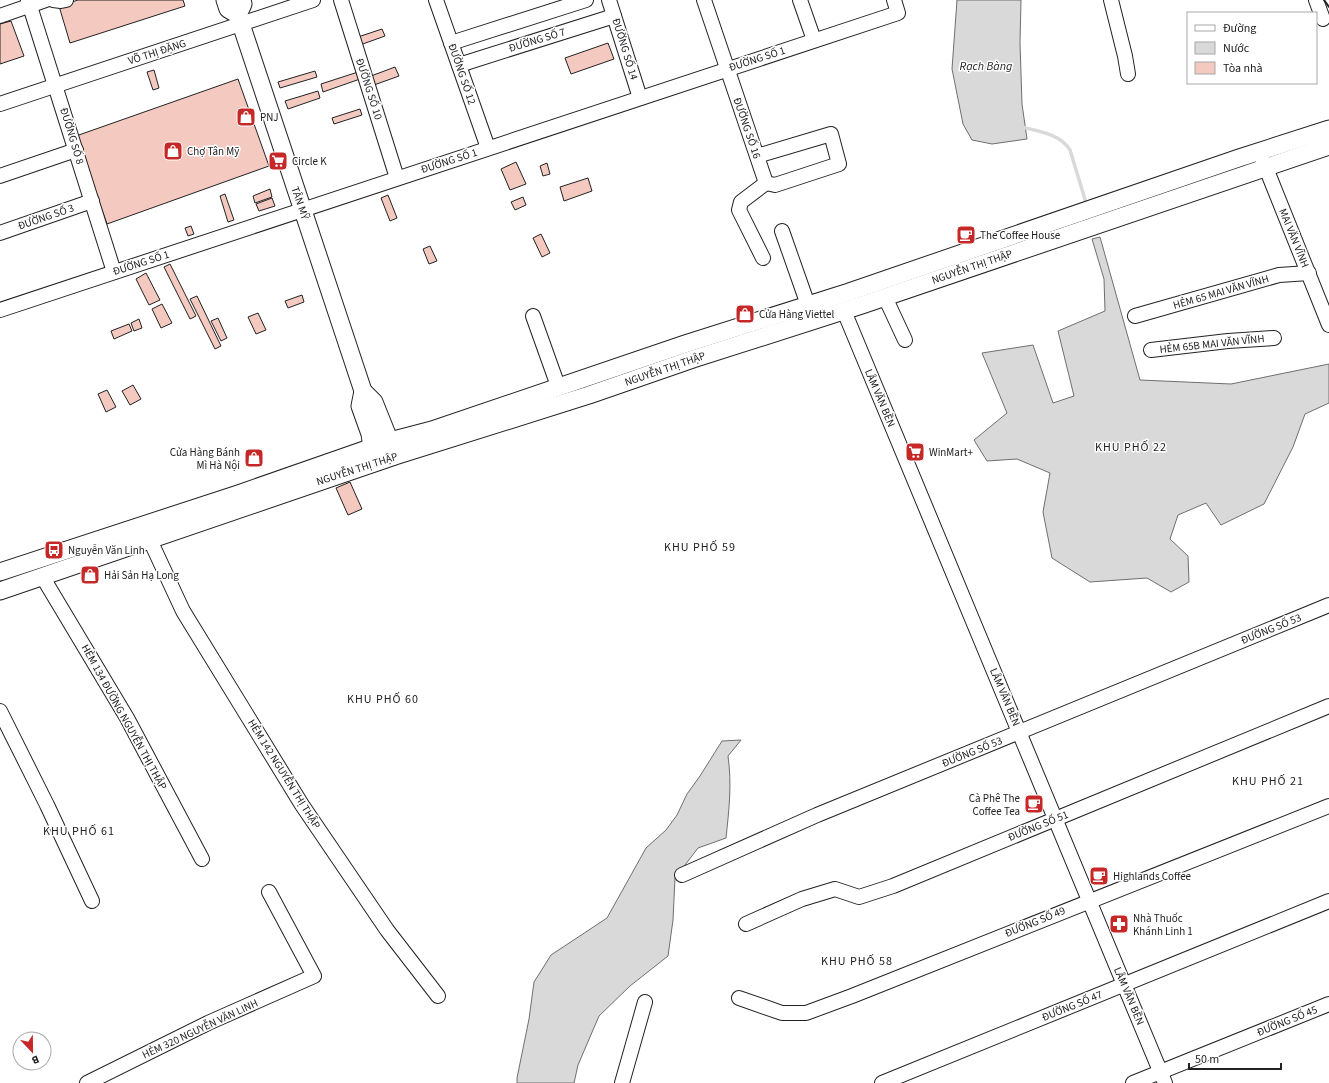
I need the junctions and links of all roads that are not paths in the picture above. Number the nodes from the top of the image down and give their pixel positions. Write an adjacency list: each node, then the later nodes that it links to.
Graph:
1 (46, 0): 14 (street)
2 (53, 0): 3 (street)
3 (66, 0)
4 (224, 0): 16 (main road, TÂN MỸ)
5 (314, 0): 16 (street, VÕ THỊ ĐẶNG)
6 (340, 0): 36 (street, ĐƯỜNG SỐ 10)
7 (436, 0): 21 (street, ĐƯỜNG SỐ 12)
8 (586, 0): 21 (street, ĐƯỜNG SỐ 7)
9 (610, 0): 18 (street, ĐƯỜNG SỐ 14)
10 (704, 0): 23 (street, ĐƯỜNG SỐ 16)
11 (800, 0): 20 (street)
12 (1111, 0): 24 (street)
13 (1316, 0): 19 (street)
14 (29, 3): 17 (street); 25 (street, ĐƯỜNG SỐ 8)
15 (896, 6): 20 (street, ĐƯỜNG SỐ 1)
16 (241, 13): 25 (street, VÕ THỊ ĐẶNG); 39 (main road, TÂN MỸ)
17 (0, 16)
18 (614, 16): 22 (street, ĐƯỜNG SỐ 7); 26 (street, ĐƯỜNG SỐ 14)
19 (1323, 20)
20 (814, 40): 23 (street, ĐƯỜNG SỐ 1)
21 (451, 43): 22 (street, ĐƯỜNG SỐ 12)
22 (459, 65): 30 (street, ĐƯỜNG SỐ 12)
23 (727, 69): 26 (street, ĐƯỜNG SỐ 1); 33 (street, ĐƯỜNG SỐ 16)
24 (1128, 74)
25 (56, 85): 27 (street, VÕ THỊ ĐẶNG); 31 (street, ĐƯỜNG SỐ 8)
26 (640, 98): 30 (street, ĐƯỜNG SỐ 1)
27 (0, 104)
28 (1329, 129): 32 (main road, NGUYỄN THỊ THẬP)
29 (1329, 146): 34 (main road, NGUYỄN THỊ THẬP)
30 (488, 148): 36 (street, ĐƯỜNG SỐ 1)
31 (76, 150): 35 (street); 38 (street, ĐƯỜNG SỐ 8)
32 (1260, 151): 34 (street, MAI VĂN VĨNH); 46 (main road, NGUYỄN THỊ THẬP)
33 (757, 156): 37 (street, ĐƯỜNG SỐ 16); 37 (street)
34 (1266, 167): 44 (street, MAI VĂN VĨNH); 45 (main road, NGUYỄN THỊ THẬP)
35 (0, 176)
36 (397, 178): 39 (street, ĐƯỜNG SỐ 1)
37 (766, 183): 42 (street)
38 (92, 201): 41 (street, ĐƯỜNG SỐ 3); 43 (street, ĐƯỜNG SỐ 8)
39 (302, 210): 43 (street, ĐƯỜNG SỐ 1); 56 (main road, TÂN MỸ)
40 (782, 231): 47 (street)
41 (0, 233)
42 (763, 258)
43 (114, 272): 48 (street, ĐƯỜNG SỐ 1)
44 (1308, 273): 50 (street, HẺM 65 MAI VĂN VĨNH); 51 (street, MAI VĂN VĨNH)
45 (885, 297): 46 (main road, NGUYỄN THỊ THẬP); 53 (street)
46 (841, 303): 47 (main road, NGUYỄN THỊ THẬP); 57 (main road, NGUYỄN THỊ THẬP); 67 (street, LÂM VĂN BỀN)
47 (808, 305): 55 (main road, NGUYỄN THỊ THẬP)
48 (0, 310)
49 (533, 316): 55 (street)
50 (1135, 316)
51 (1329, 324)
52 (1274, 338): 54 (street, HẺM 65B MAI VĂN VĨNH)
53 (904, 340)
54 (1151, 350)
55 (558, 386): 57 (main road, NGUYỄN THỊ THẬP)
56 (363, 390): 58 (main road, TÂN MỸ); 59 (main road, TÂN MỸ)
57 (434, 436): 58 (main road, NGUYỄN THỊ THẬP)
58 (392, 448): 59 (main road, NGUYỄN THỊ THẬP)
59 (374, 455): 60 (main road, NGUYỄN THỊ THẬP); 61 (main road, NGUYỄN THỊ THẬP)
60 (150, 540): 62 (main road, NGUYỄN THỊ THẬP); 78 (street, HẺM 142 NGUYỄN THỊ THẬP)
61 (0, 572)
62 (42, 576): 63 (main road, NGUYỄN THỊ THẬP); 70 (street, HẺM 134 ĐƯỜNG NGUYỄN THỊ THẬP)
63 (0, 591)
64 (1329, 605): 67 (street, ĐƯỜNG SỐ 53)
65 (1329, 706): 69 (street, ĐƯỜNG SỐ 51)
66 (0, 711): 73 (street)
67 (1020, 732): 69 (street, LÂM VĂN BỀN); 71 (street, ĐƯỜNG SỐ 53)
68 (1329, 806): 74 (street, ĐƯỜNG SỐ 49)
69 (1056, 819): 74 (street, LÂM VĂN BỀN); 76 (street, ĐƯỜNG SỐ 51)
70 (202, 859)
71 (682, 875)
72 (269, 892): 83 (street, HẺM 320 NGUYỄN VĂN LINH)
73 (92, 901)
74 (1090, 901): 77 (street, LÂM VĂN BỀN); 79 (street, ĐƯỜNG SỐ 49)
75 (1329, 901): 77 (street, ĐƯỜNG SỐ 47)
76 (746, 924)
77 (1124, 984): 82 (street, LÂM VĂN BỀN); 85 (street, ĐƯỜNG SỐ 47)
78 (438, 996)
79 (739, 998)
80 (645, 1002): 84 (street)
81 (1329, 1004): 82 (street, ĐƯỜNG SỐ 45)
82 (1163, 1077): 86 (street, ĐƯỜNG SỐ 45)
83 (87, 1083)
84 (622, 1083)
85 (882, 1083)
86 (1133, 1083)

